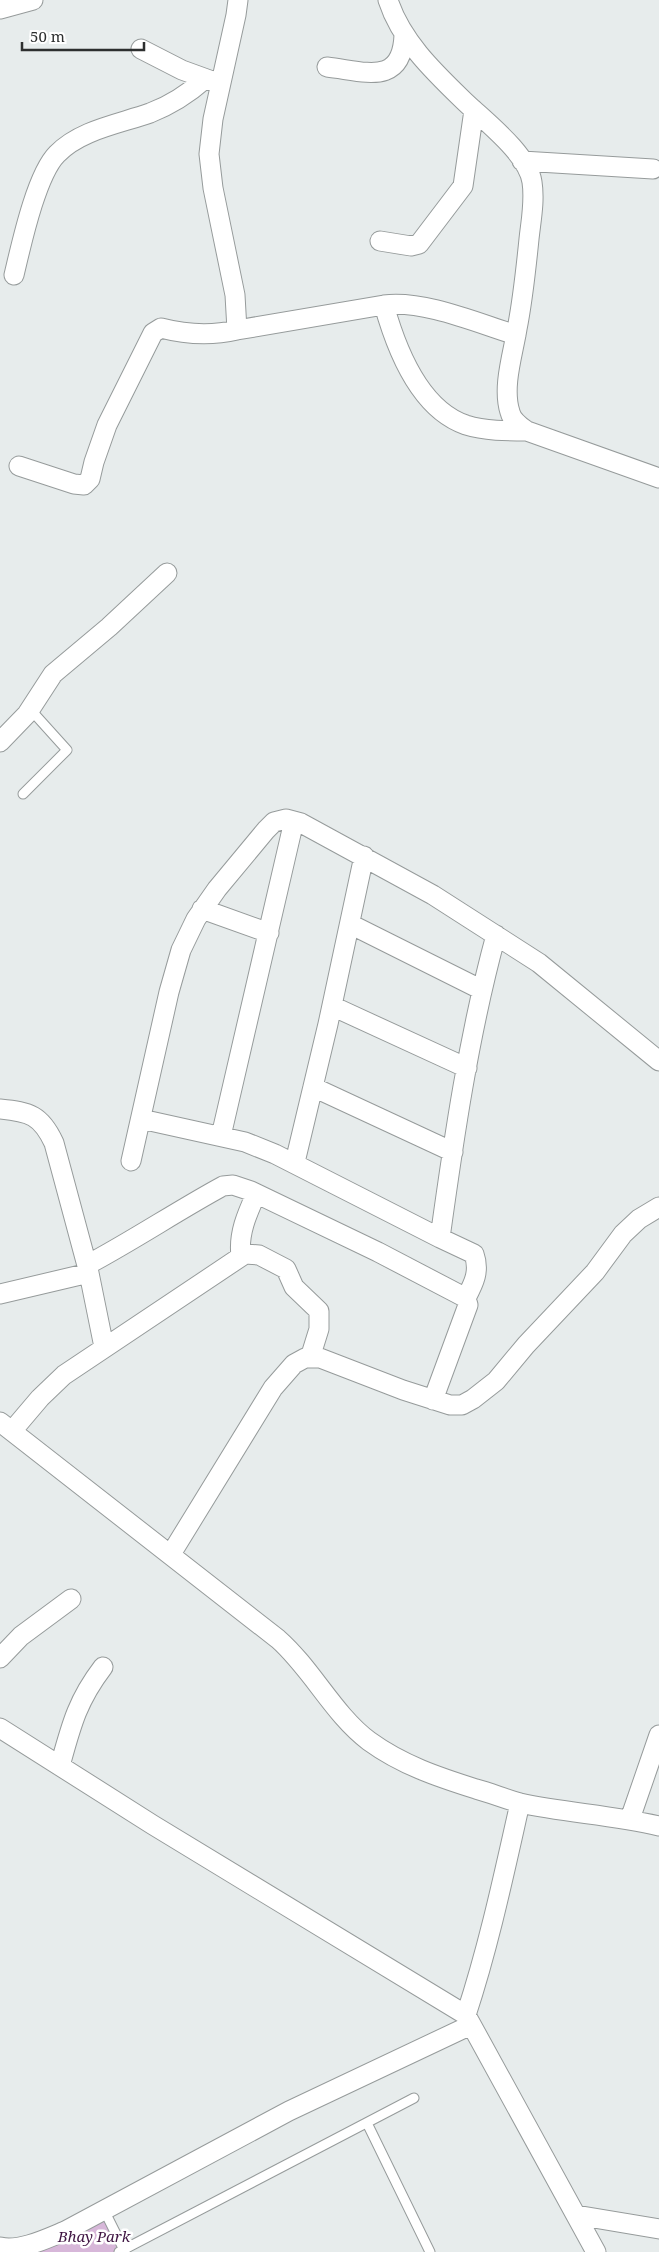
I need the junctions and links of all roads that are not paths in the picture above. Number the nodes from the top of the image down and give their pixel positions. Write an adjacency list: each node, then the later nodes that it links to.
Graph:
1 (33, 0): 4 (street)
2 (238, 0): 8 (street)
3 (388, 0): 5 (street)
4 (0, 9)
5 (404, 35): 7 (street); 9 (street)
6 (141, 49): 8 (street)
7 (327, 67)
8 (213, 81): 13 (street); 15 (street)
9 (474, 110): 10 (street); 12 (street)
10 (522, 161): 11 (street); 16 (street)
11 (652, 169)
12 (380, 241)
13 (14, 276)
14 (384, 305): 15 (street); 16 (street); 17 (street)
15 (237, 330): 18 (street)
16 (516, 335): 17 (street)
17 (527, 431): 19 (street)
18 (19, 466)
19 (659, 478)
20 (166, 573): 21 (street)
21 (30, 709): 22 (street); 23 (lane)
22 (0, 742)
23 (23, 794)
24 (294, 821): 25 (street); 26 (street); 28 (street)
25 (364, 856): 27 (street); 29 (street)
26 (202, 909): 28 (street); 36 (street)
27 (350, 924): 30 (street); 31 (street)
28 (269, 933): 37 (street)
29 (496, 935): 30 (street); 32 (street)
30 (482, 990): 33 (street)
31 (332, 1006): 33 (street); 34 (street)
32 (659, 1061)
33 (467, 1068): 38 (street)
34 (313, 1087): 38 (street); 40 (street)
35 (0, 1109): 45 (street)
36 (141, 1119): 37 (street); 39 (street)
37 (221, 1136): 40 (street)
38 (453, 1152): 43 (street)
39 (131, 1161)
40 (295, 1162): 43 (street)
41 (256, 1194): 44 (street); 45 (street); 47 (street)
42 (659, 1207): 50 (street)
43 (440, 1238): 47 (street)
44 (241, 1256): 48 (street); 49 (street)
45 (88, 1269): 46 (street); 48 (street)
46 (0, 1294)
47 (466, 1298): 50 (street)
48 (104, 1347): 51 (street)
49 (310, 1358): 50 (street); 52 (street)
50 (433, 1400)
51 (6, 1426): 52 (street)
52 (171, 1554): 59 (street)
53 (72, 1599): 54 (street)
54 (0, 1658)
55 (103, 1667): 58 (street)
56 (0, 1728): 58 (street)
57 (659, 1735): 60 (street)
58 (60, 1766): 62 (street)
59 (520, 1803): 60 (street); 62 (street)
60 (630, 1819): 61 (street)
61 (659, 1826)
62 (468, 2020): 65 (street); 66 (street)
63 (414, 2098): 64 (lane)
64 (367, 2123): 69 (lane); 70 (lane)
65 (104, 2210): 68 (street); 69 (lane)
66 (576, 2215): 67 (street); 71 (street)
67 (659, 2229)
68 (0, 2247)
69 (123, 2251)
70 (430, 2252)
71 (596, 2252)

